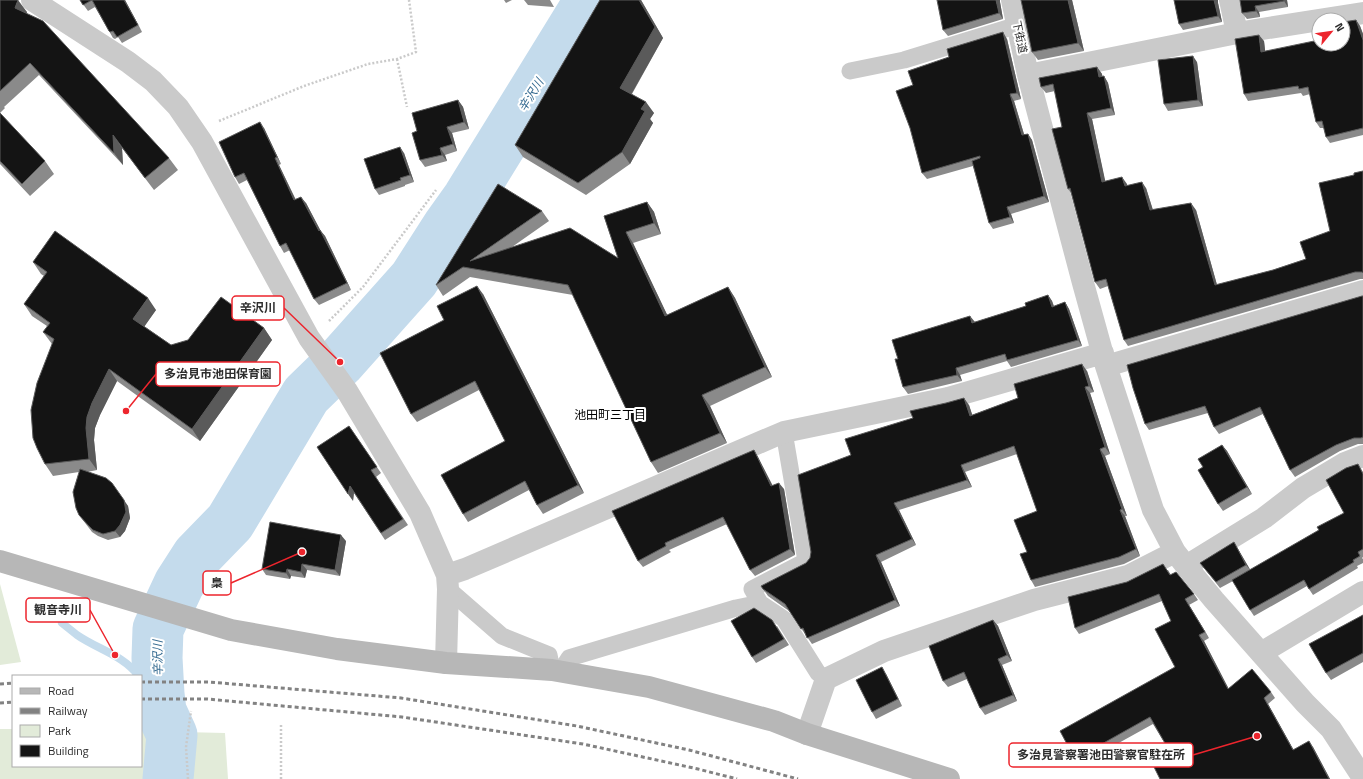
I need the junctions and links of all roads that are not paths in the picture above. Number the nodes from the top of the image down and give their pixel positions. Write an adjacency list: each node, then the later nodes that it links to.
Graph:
1 (32, 0): 15 (street)
2 (1012, 0): 5 (street, 下街道)
3 (1230, 0): 6 (street)
4 (1363, 14): 6 (street)
5 (1018, 25): 7 (lane); 8 (street, 下街道)
6 (1237, 33): 8 (street)
7 (850, 71)
8 (1028, 75): 10 (street, 下街道)
9 (1363, 291): 10 (street)
10 (1105, 359): 11 (street); 13 (street, 下街道)
11 (784, 432): 15 (street); 17 (lane)
12 (1363, 456): 13 (street)
13 (1181, 559): 18 (street, 下街道); 21 (street)
14 (0, 561): 19 (street)
15 (448, 582): 19 (street); 20 (lane)
16 (1363, 592): 18 (street)
17 (760, 603): 20 (lane); 21 (lane)
18 (1261, 653): 23 (street, 下街道)
19 (446, 663): 20 (street)
20 (556, 671): 22 (street)
21 (826, 679): 22 (street)
22 (807, 734): 24 (street)
23 (1363, 778)
24 (949, 779)

